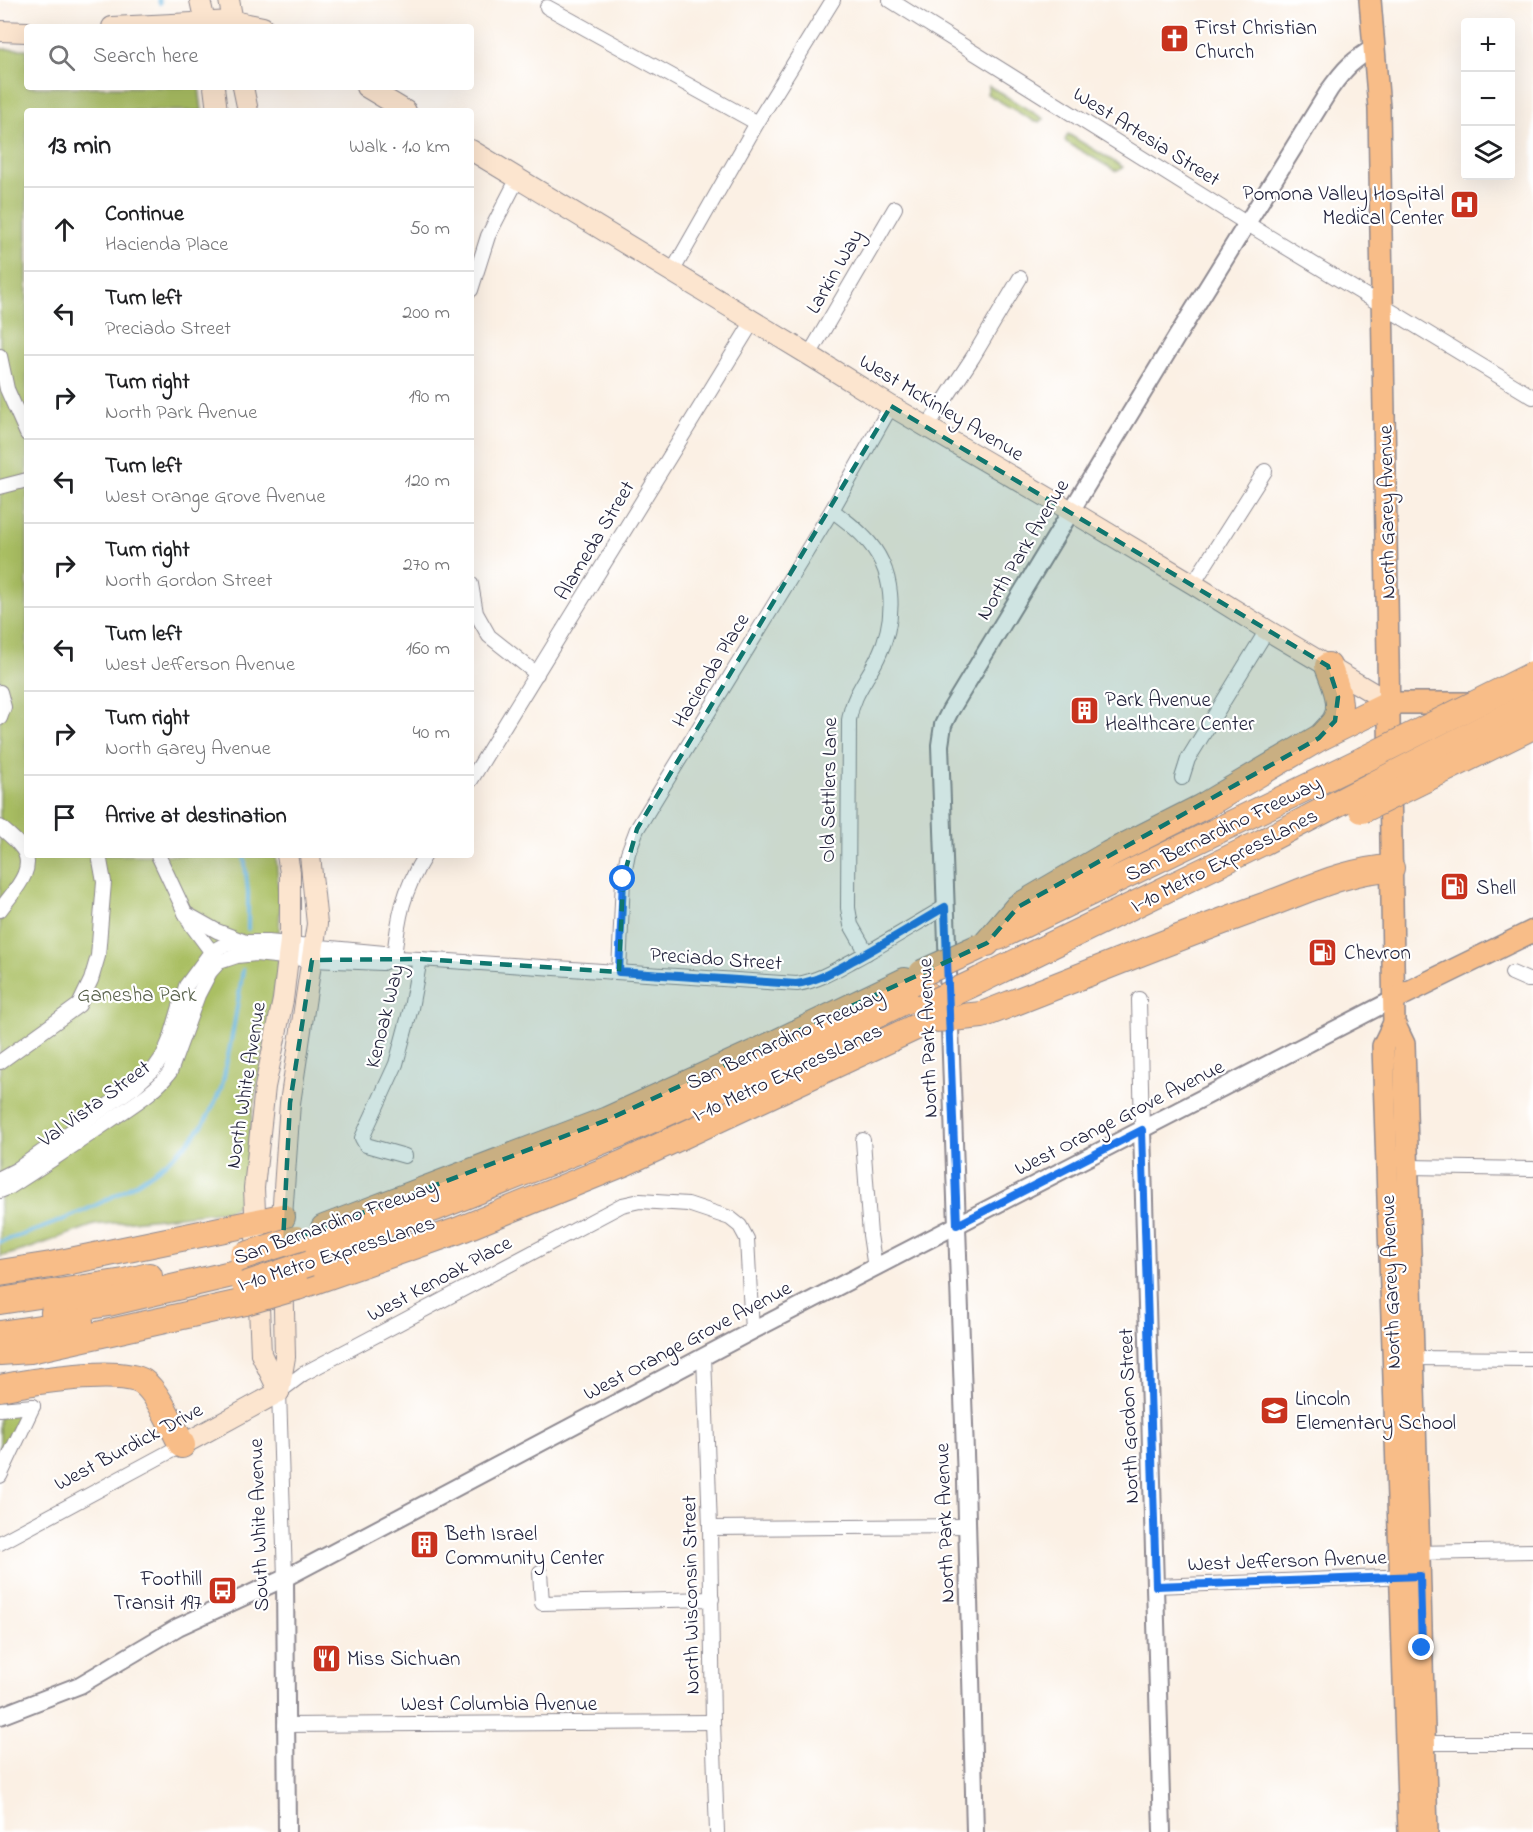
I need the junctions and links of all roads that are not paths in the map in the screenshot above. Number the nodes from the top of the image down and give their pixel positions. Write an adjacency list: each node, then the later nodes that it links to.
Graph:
1 (201, 0): 7 (main road)
2 (229, 0): 8 (main road)
3 (833, 0): 18 (street)
4 (890, 0): 22 (street, West Artesia Street)
5 (1370, 0): 11 (main road, North Garey Avenue)
6 (547, 7): 18 (street)
7 (206, 24)
8 (233, 24)
9 (0, 31): 10 (main road)
10 (24, 32)
11 (1375, 47): 22 (street, North Park Avenue); 26 (main road, North Garey Avenue)
12 (214, 90): 15 (main road)
13 (244, 90): 16 (main road)
14 (371, 90): 17 (main road)
15 (217, 108)
16 (247, 108)
17 (401, 108)
18 (757, 123): 23 (street)
19 (474, 152): 20 (main road, West McKinley Avenue)
20 (518, 178): 23 (main road, West McKinley Avenue); 25 (street)
21 (895, 208): 28 (street, Larkin Way)
22 (1246, 223): 26 (street, West Artesia Street); 38 (street, North Park Avenue)
23 (672, 272): 27 (main road, West McKinley Avenue)
24 (1020, 278): 33 (street)
25 (474, 280)
26 (1383, 307): 30 (street, West Artesia Street); 46 (main road, North Garey Avenue)
27 (753, 321): 28 (main road, West McKinley Avenue); 43 (street, Alameda Street)
28 (809, 355): 31 (main road, West McKinley Avenue)
29 (0, 356): 32 (street)
30 (1533, 397)
31 (891, 406): 33 (main road, West McKinley Avenue); 37 (street, Hacienda Place)
32 (24, 427)
33 (927, 427): 38 (main road, West McKinley Avenue)
34 (1266, 471): 39 (street)
35 (24, 481): 36 (street)
36 (0, 487)
37 (832, 510): 71 (street, Old Settlers Lane); 75 (street, Hacienda Place)
38 (1071, 511): 39 (main road, West McKinley Avenue); 64 (street, North Park Avenue)
39 (1193, 584): 41 (main road, West McKinley Avenue)
40 (474, 601): 43 (street)
41 (1267, 630): 42 (main road, West McKinley Avenue); 52 (street)
42 (1328, 666): 46 (main road, West McKinley Avenue); 50 (highway)
43 (537, 674): 51 (street, Alameda Street)
44 (1533, 675): 54 (highway, San Bernardino Freeway, bridge)
45 (0, 692): 48 (street)
46 (1390, 703): 47 (main road); 50 (highway); 63 (main road, North Garey Avenue)
47 (1533, 703): 53 (highway, bridge)
48 (0, 718)
49 (1533, 726): 53 (highway, San Bernardino Freeway, bridge)
50 (1319, 738): 77 (highway)
51 (474, 775)
52 (1182, 778)
53 (1362, 800): 77 (highway, San Bernardino Freeway)
54 (1272, 804): 77 (highway, I-10 Metro ExpressLanes)
55 (0, 826): 56 (street)
56 (24, 851)
57 (27, 858): 65 (street)
58 (100, 858): 83 (street)
59 (159, 858): 66 (street)
60 (287, 858): 69 (main road, North White Avenue)
61 (310, 858): 70 (main road)
62 (423, 858): 73 (street)
63 (1391, 868): 77 (highway); 80 (main road, North Garey Avenue)
64 (945, 907): 71 (street, Preciado Street); 93 (street, North Park Avenue)
65 (0, 910)
66 (184, 912): 68 (street); 72 (street)
67 (1533, 931): 80 (main road)
68 (245, 942): 69 (street); 72 (street)
69 (289, 951): 70 (street, Preciado Street); 72 (street); 92 (main road, North White Avenue)
70 (313, 953): 73 (street, Preciado Street); 91 (main road, South White Avenue)
71 (867, 953): 75 (street, Preciado Street)
72 (215, 957): 89 (street, Val Vista Street); 90 (street, Val Vista Street)
73 (394, 958): 74 (street, Preciado Street)
74 (420, 959): 75 (street, Preciado Street); 86 (street, Kenoak Way)
75 (619, 972)
76 (1512, 973): 78 (street)
77 (981, 974): 81 (highway, San Bernardino Freeway, bridge); 81 (highway, bridge); 81 (highway, I-10 Metro ExpressLanes, bridge)
78 (1533, 980)
79 (1139, 999): 84 (street, North Gordon Street)
80 (1394, 999): 82 (main road, North Garey Avenue); 84 (street, West Orange Grove Avenue)
81 (925, 1003): 94 (highway, San Bernardino Freeway); 94 (highway, I-10 Metro ExpressLanes); 97 (highway, San Bernardino Freeway, bridge)
82 (1394, 1023): 87 (main road, North Garey Avenue); 115 (main road, North Garey Avenue)
83 (0, 1062)
84 (1142, 1130): 93 (street, West Orange Grove Avenue); 119 (street, North Gordon Street)
85 (863, 1140): 95 (street)
86 (405, 1156)
87 (1408, 1167): 88 (street); 104 (main road, North Garey Avenue)
88 (1533, 1168)
89 (0, 1178)
90 (0, 1191)
91 (282, 1217): 92 (highway); 107 (main road, South White Avenue)
92 (255, 1223): 96 (highway); 107 (main road, North White Avenue)
93 (957, 1225): 95 (street, West Orange Grove Avenue); 111 (street, North Park Avenue)
94 (301, 1252): 97 (highway, San Bernardino Freeway, bridge)
95 (875, 1268): 100 (street, West Orange Grove Avenue)
96 (0, 1273)
97 (244, 1279): 98 (highway, San Bernardino Freeway); 99 (highway, I-10 Metro ExpressLanes); 101 (highway, I-10 Metro ExpressLanes); 102 (highway, San Bernardino Freeway)
98 (0, 1300)
99 (0, 1319)
100 (752, 1331): 103 (street, West Orange Grove Avenue); 107 (street, West Kenoak Place)
101 (0, 1334)
102 (0, 1352)
103 (704, 1356): 112 (street, North Wisconsin Street); 118 (street, West Orange Grove Avenue)
104 (1413, 1358): 105 (street); 115 (main road, North Garey Avenue)
105 (1533, 1359)
106 (0, 1388): 109 (highway)
107 (279, 1392): 109 (main road, West Burdick Drive); 118 (street, South White Avenue)
108 (0, 1408): 110 (street)
109 (182, 1445): 113 (street, West Burdick Drive)
110 (0, 1476)
111 (967, 1526): 112 (street); 128 (street, North Park Avenue)
112 (710, 1528): 120 (street, North Wisconsin Street)
113 (0, 1543)
114 (1533, 1551): 115 (street)
115 (1409, 1553): 117 (main road, North Garey Avenue)
116 (540, 1572): 120 (street)
117 (1410, 1576): 119 (street, West Jefferson Avenue); 124 (main road, North Garey Avenue); 130 (main road, North Garey Avenue)
118 (285, 1578): 121 (street, West Orange Grove Avenue); 123 (street, South White Avenue)
119 (1156, 1586): 129 (street, North Gordon Street)
120 (712, 1599): 122 (street, North Wisconsin Street)
121 (0, 1716)
122 (713, 1722): 123 (street, West Columbia Avenue); 127 (street, North Wisconsin Street)
123 (285, 1725): 126 (street, South White Avenue)
124 (1425, 1743): 125 (street); 131 (main road, North Garey Avenue)
125 (1533, 1743)
126 (287, 1832)
127 (717, 1832)
128 (975, 1832)
129 (1162, 1832)
130 (1409, 1832)
131 (1427, 1832)

